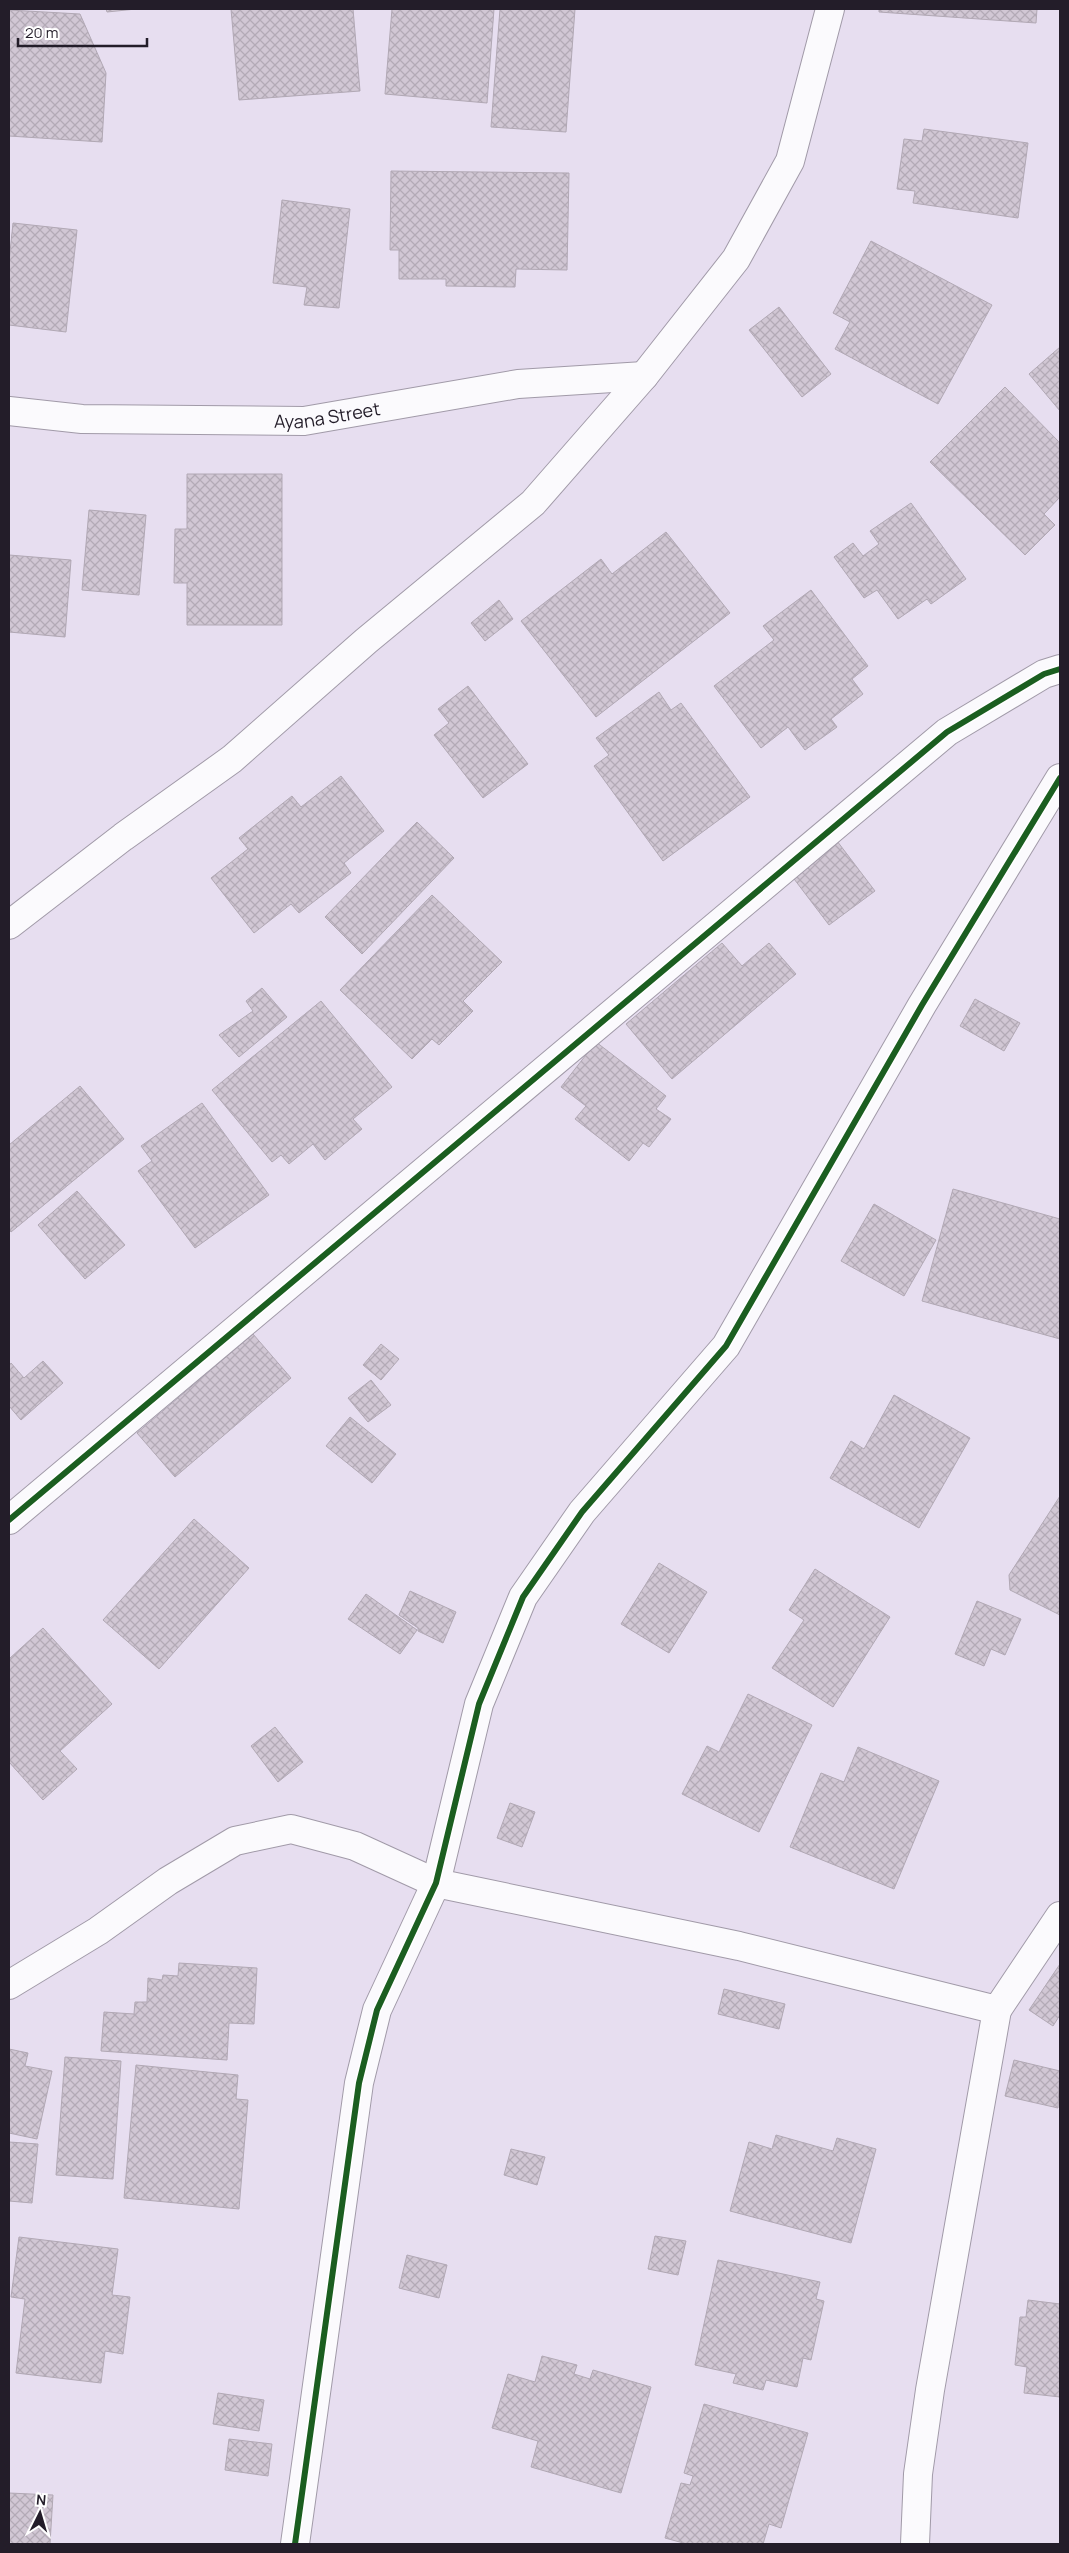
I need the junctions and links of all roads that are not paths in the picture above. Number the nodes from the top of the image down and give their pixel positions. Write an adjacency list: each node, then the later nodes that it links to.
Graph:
1 (830, 9): 2 (street)
2 (644, 376): 3 (street, Ayana Street); 6 (street)
3 (9, 411)
4 (1060, 669): 7 (street)
5 (1060, 778): 8 (street)
6 (9, 925)
7 (9, 1520)
8 (436, 1883): 10 (street); 11 (street); 12 (street)
9 (1060, 1916): 11 (street)
10 (9, 1985)
11 (997, 2010): 13 (street)
12 (295, 2544)
13 (915, 2544)

